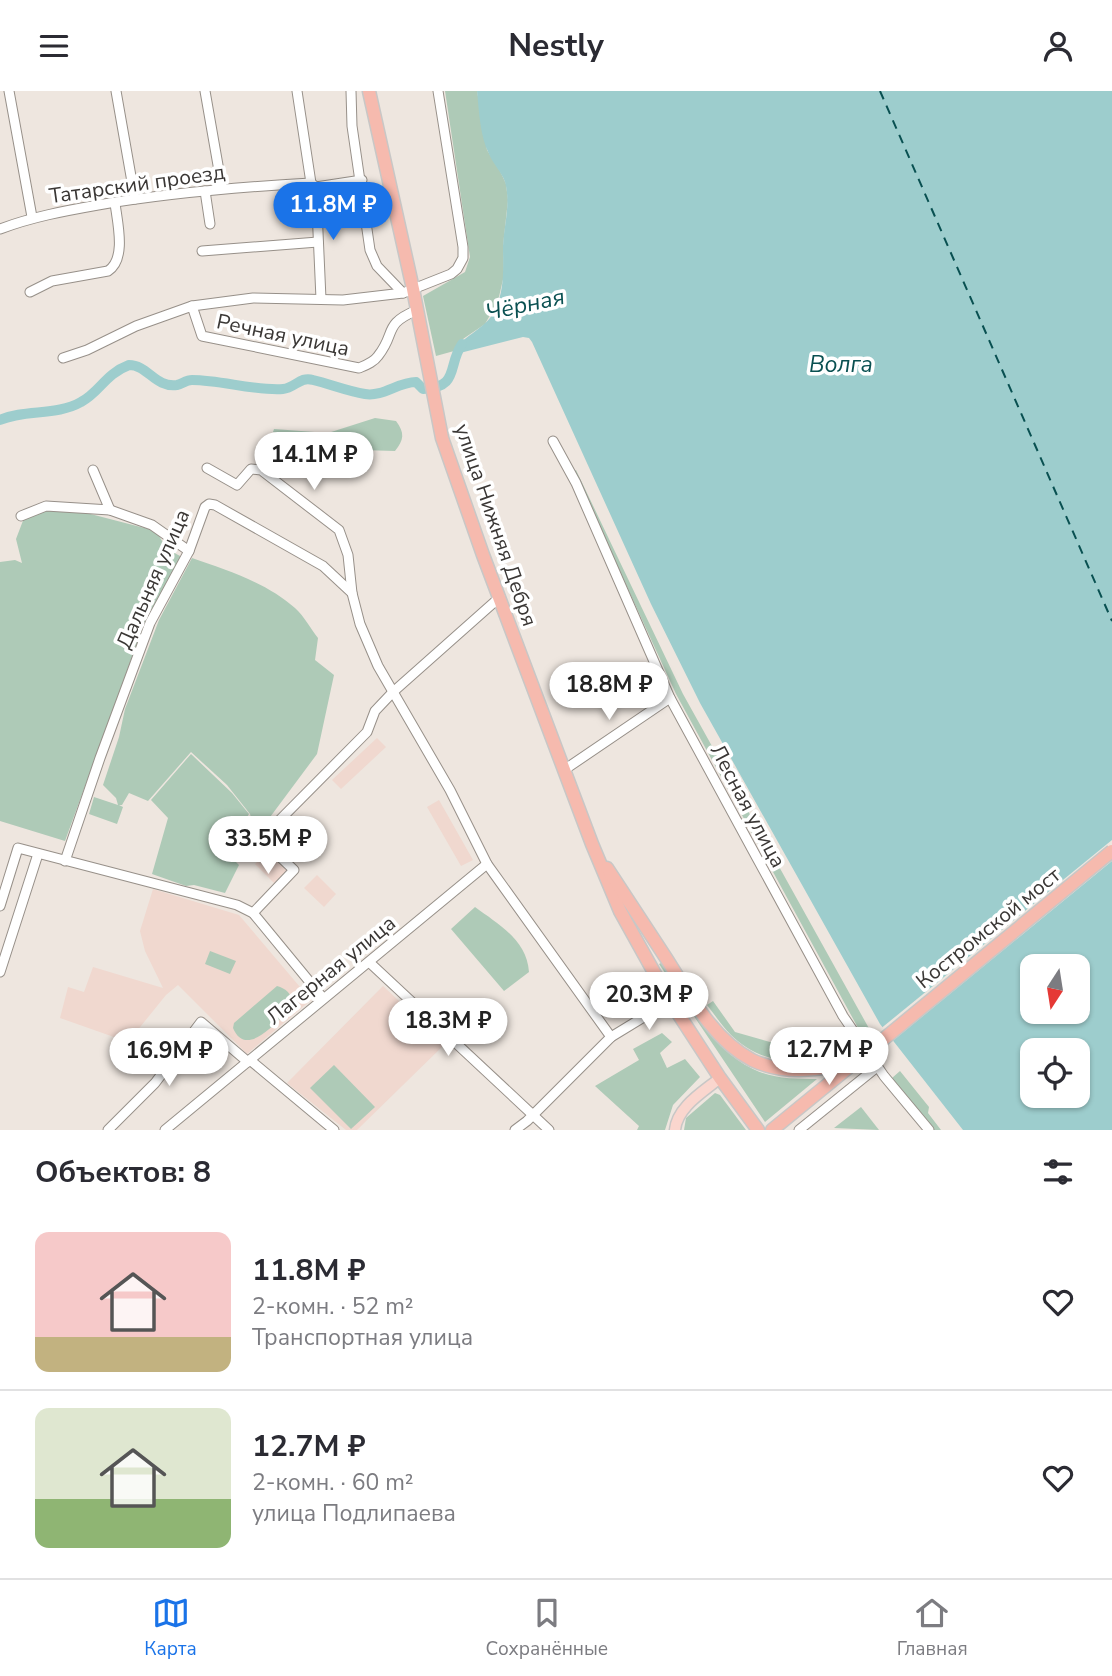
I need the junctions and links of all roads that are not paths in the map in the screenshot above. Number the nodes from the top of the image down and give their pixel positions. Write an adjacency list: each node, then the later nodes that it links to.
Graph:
1 (9, 91): 14 (street)
2 (116, 91): 12 (street)
3 (205, 91): 10 (street)
4 (297, 91): 9 (street)
5 (351, 91): 8 (street)
6 (369, 91): 19 (highway, улица Нижняя Дебря)
7 (438, 91): 19 (street)
8 (361, 180): 9 (street, Татарский проезд); 19 (street)
9 (313, 185): 10 (street, Татарский проезд); 17 (street)
10 (222, 188): 11 (street, Татарский проезд)
11 (205, 191): 12 (street, Татарский проезд); 15 (street)
12 (135, 199): 13 (street, Татарский проезд)
13 (115, 203): 14 (street, Татарский проезд); 20 (street)
14 (32, 217): 16 (street, Татарский проезд)
15 (210, 224)
16 (0, 229)
17 (318, 242): 18 (street); 21 (street)
18 (202, 251)
19 (408, 291): 21 (street); 23 (highway, улица Нижняя Дебря)
20 (30, 292)
21 (321, 299): 22 (street)
22 (192, 306): 23 (street, Речная улица); 24 (street, Речная улица)
23 (417, 310): 32 (highway, улица Нижняя Дебря)
24 (63, 358)
25 (553, 441): 34 (street, Лесная улица)
26 (207, 468): 31 (street)
27 (93, 470): 28 (street)
28 (110, 510): 29 (street); 30 (street)
29 (21, 516)
30 (189, 551): 31 (street, Дальняя улица); 41 (street, Дальняя улица)
31 (352, 593): 33 (street)
32 (500, 597): 33 (street); 35 (highway, улица Нижняя Дебря)
33 (393, 692): 36 (street); 42 (street)
34 (670, 698): 35 (street); 52 (street, Лесная улица)
35 (564, 770): 37 (highway, улица Нижняя Дебря)
36 (261, 839): 39 (street); 44 (street)
37 (592, 844): 48 (highway, улица Нижняя Дебря); 51 (highway)
38 (1112, 851): 51 (highway, Костромской мост, bridge)
39 (248, 852)
40 (38, 854): 41 (street); 43 (street); 46 (street)
41 (65, 861): 44 (street)
42 (487, 865): 45 (street, Лагерная улица); 49 (street)
43 (0, 907)
44 (253, 913): 47 (street)
45 (369, 962): 47 (street, Лагерная улица); 54 (street)
46 (0, 972)
47 (323, 998): 50 (street, Лагерная улица)
48 (670, 1001): 49 (street); 53 (highway, улица Нижняя Дебря)
49 (611, 1037): 54 (street)
50 (249, 1061): 55 (street); 56 (street, Лагерная улица); 57 (street)
51 (857, 1061): 62 (highway, Костромской мост)
52 (877, 1067): 63 (street); 64 (street, Лесная улица)
53 (720, 1079): 60 (main road); 61 (highway, улица Нижняя Дебря)
54 (532, 1116): 58 (street); 59 (street)
55 (108, 1130)
56 (165, 1130)
57 (334, 1130)
58 (515, 1130)
59 (549, 1130)
60 (676, 1130)
61 (758, 1130)
62 (772, 1130)
63 (799, 1130)
64 (929, 1130)

